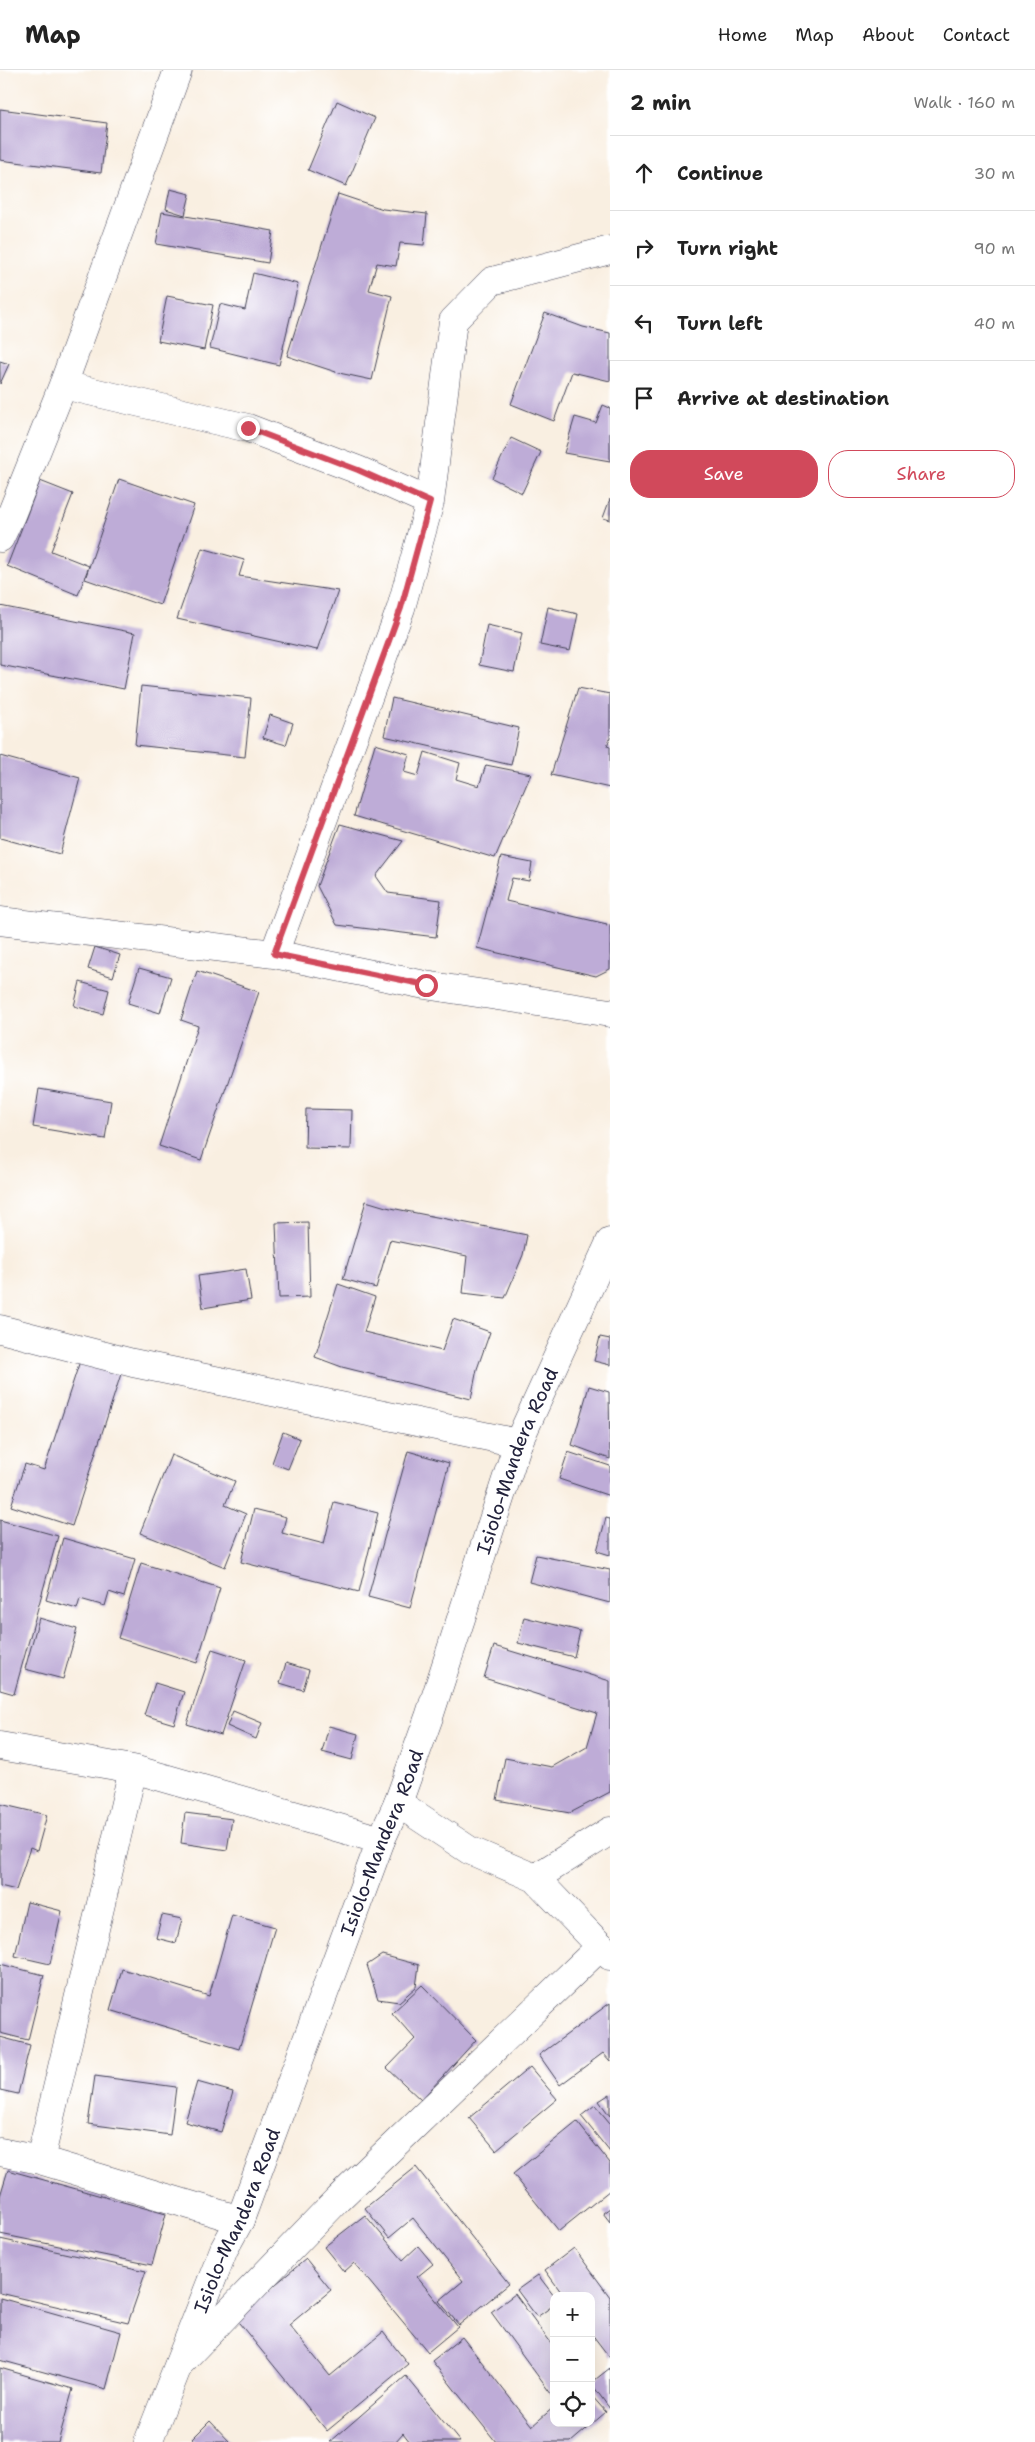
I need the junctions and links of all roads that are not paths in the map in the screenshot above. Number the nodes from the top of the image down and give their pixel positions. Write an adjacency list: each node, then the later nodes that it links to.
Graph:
1 (178, 70): 3 (main road)
2 (610, 250): 4 (main road)
3 (63, 386): 4 (main road); 5 (main road)
4 (430, 502): 7 (main road)
5 (0, 538)
6 (0, 921): 7 (main road)
7 (274, 954): 8 (main road)
8 (610, 1013)
9 (610, 1242): 11 (main road, Isiolo-Mandera Road)
10 (0, 1329): 11 (main road)
11 (518, 1443): 14 (main road, Isiolo-Mandera Road)
12 (0, 1746): 13 (main road)
13 (133, 1769): 16 (main road); 20 (main road)
14 (398, 1803): 16 (main road, Isiolo-Mandera Road); 17 (main road)
15 (610, 1831): 17 (main road)
16 (381, 1840): 21 (main road, Isiolo-Mandera Road)
17 (535, 1878): 18 (main road)
18 (605, 1952): 22 (main road)
19 (0, 2152): 20 (main road)
20 (40, 2160): 21 (main road)
21 (240, 2220): 22 (main road, Isiolo-Mandera Road)
22 (179, 2364): 23 (main road, Isiolo-Mandera Road)
23 (148, 2442)

